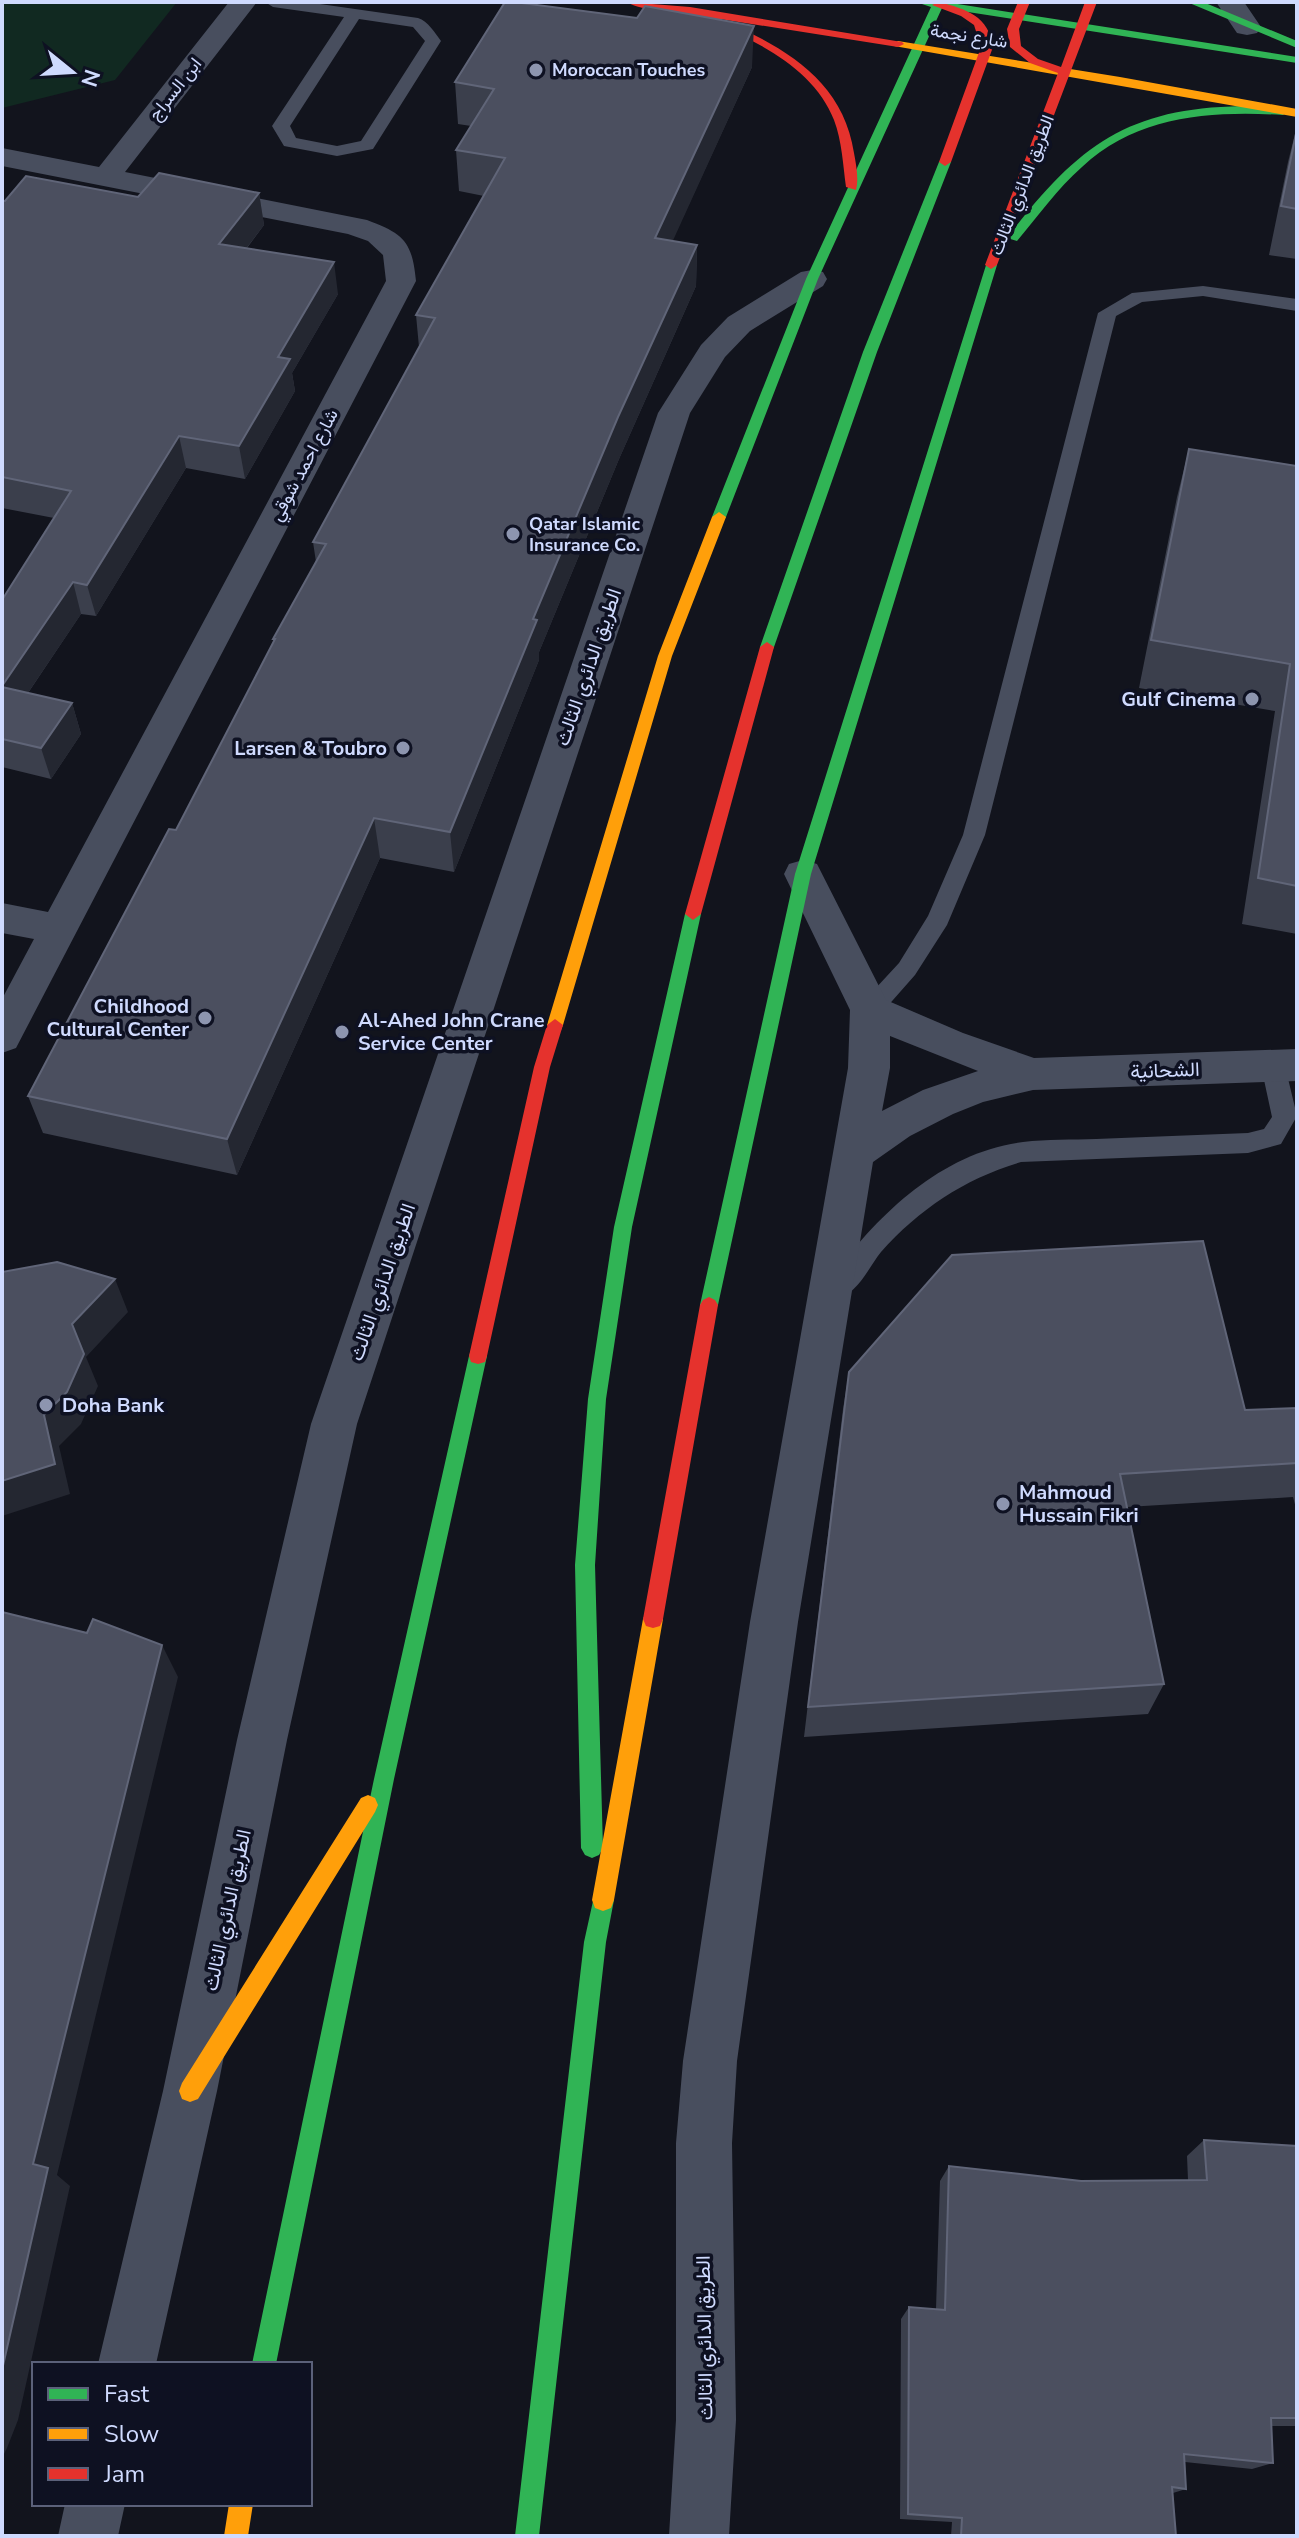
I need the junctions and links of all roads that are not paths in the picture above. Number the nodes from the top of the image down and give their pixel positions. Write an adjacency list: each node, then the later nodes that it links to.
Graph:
1 (243, 2): 24 (street, ابن السراج)
2 (273, 2): 10 (lane)
3 (633, 2): 9 (main road, شارع نجمة)
4 (1091, 2): 11 (main road, الطريق الدائري الثالث)
5 (1193, 2): 12 (main road)
6 (1230, 2): 12 (street)
7 (933, 3): 8 (main road, شارع نجمة); 14 (main road); 15 (main road)
8 (1021, 9): 11 (main road, شارع نجمة); 17 (main road)
9 (690, 10): 14 (main road, شارع نجمة); 25 (main road)
10 (354, 14): 10 (lane)
11 (1082, 27): 16 (main road, شارع نجمة); 17 (main road, الطريق الدائري الثالث)
12 (1247, 27): 13 (main road)
13 (1297, 45)
14 (917, 48): 15 (main road, شارع نجمة); 20 (main road)
15 (984, 58): 17 (main road, شارع نجمة); 22 (main road)
16 (1297, 60)
17 (1065, 72): 21 (main road, شارع نجمة); 26 (main road, الطريق الدائري الثالث)
18 (918, 95): 20 (main road)
19 (947, 100): 22 (main road)
20 (892, 102): 25 (main road)
21 (1290, 112): 26 (main road)
22 (964, 114): 39 (main road)
23 (2, 157): 24 (street, شارع احمد شوقي)
24 (107, 176): 31 (street, شارع احمد شوقي)
25 (852, 187): 27 (main road)
26 (991, 264): 29 (main road, الطريق الدائري الثالث)
27 (812, 279): 38 (main road); 40 (street, الطريق الدائري الثالث)
28 (1297, 305): 32 (lane)
29 (803, 874): 32 (street, الطريق الدائري الثالث); 39 (main road, الطريق الدائري الثالث)
30 (2, 918): 31 (street)
31 (57, 929): 33 (street, شارع احمد شوقي)
32 (870, 1010): 35 (street, الشحانية); 36 (street, الطريق الدائري الثالث)
33 (2, 1037)
34 (1285, 1065): 35 (street, الشحانية); 37 (lane)
35 (1033, 1074): 36 (street, الشحانية)
36 (853, 1154): 37 (street, الطريق الدائري الثالث)
37 (823, 1324): 48 (street, الطريق الدائري الثالث)
38 (384, 1779): 40 (main road); 42 (main road)
39 (595, 1942): 47 (main road, الطريق الدائري الثالث)
40 (190, 2091): 41 (street, الطريق الدائري الثالث)
41 (127, 2362)
42 (264, 2362)
43 (95, 2506): 45 (street)
44 (241, 2506): 46 (main road)
45 (88, 2536)
46 (236, 2536)
47 (527, 2536)
48 (699, 2536)

